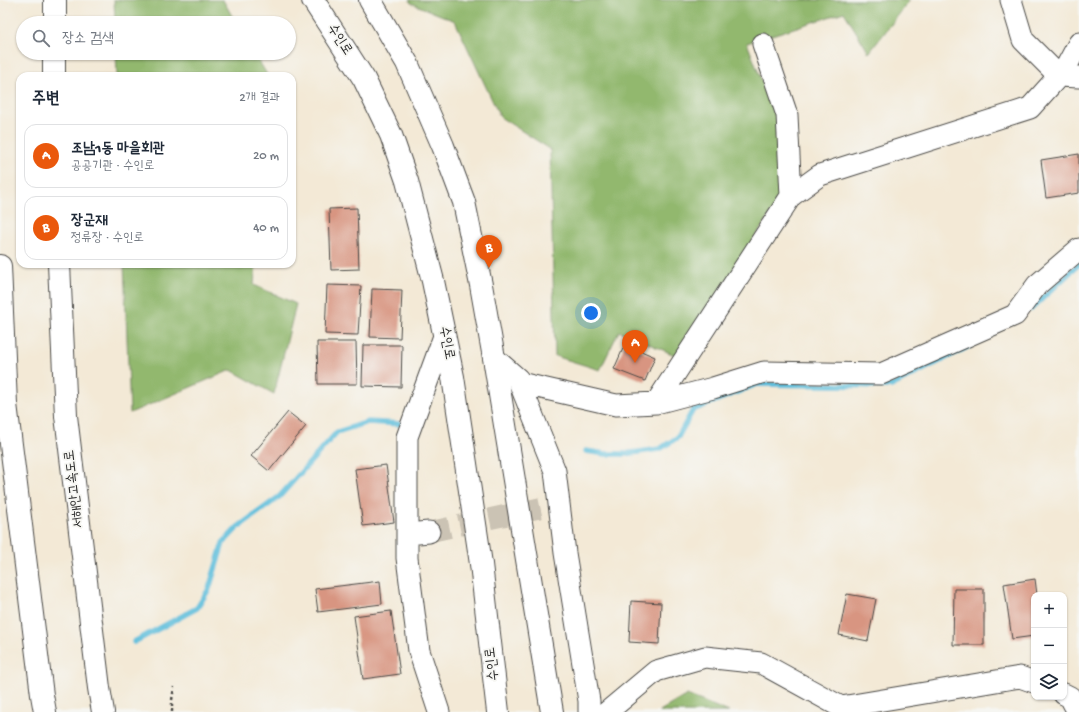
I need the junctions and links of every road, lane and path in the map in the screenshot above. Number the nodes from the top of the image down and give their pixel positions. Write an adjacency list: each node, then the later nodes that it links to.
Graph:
1 (55, 0): 5 (main road)
2 (312, 0): 15 (main road, 수인로)
3 (370, 0): 16 (main road)
4 (1011, 0): 10 (street)
5 (54, 16)
6 (1079, 43): 10 (street)
7 (763, 44): 11 (street)
8 (54, 60): 9 (main road)
9 (54, 72)
10 (1069, 77): 11 (street)
11 (791, 196): 18 (street)
12 (1079, 249): 18 (street)
13 (0, 266): 24 (main road)
14 (59, 268): 25 (main road, 서해안고속도로)
15 (444, 336): 20 (street); 28 (main road, 수인로)
16 (494, 358): 17 (street); 29 (main road)
17 (520, 383): 18 (street); 30 (street)
18 (656, 403)
19 (429, 532): 20 (street)
20 (407, 534): 27 (street)
21 (1031, 681): 31 (street)
22 (174, 686): 26 (path)
23 (1067, 696): 32 (street)
24 (45, 712)
25 (103, 712)
26 (172, 712)
27 (439, 712)
28 (498, 712)
29 (552, 712)
30 (589, 712)
31 (607, 712)
32 (1078, 712)

